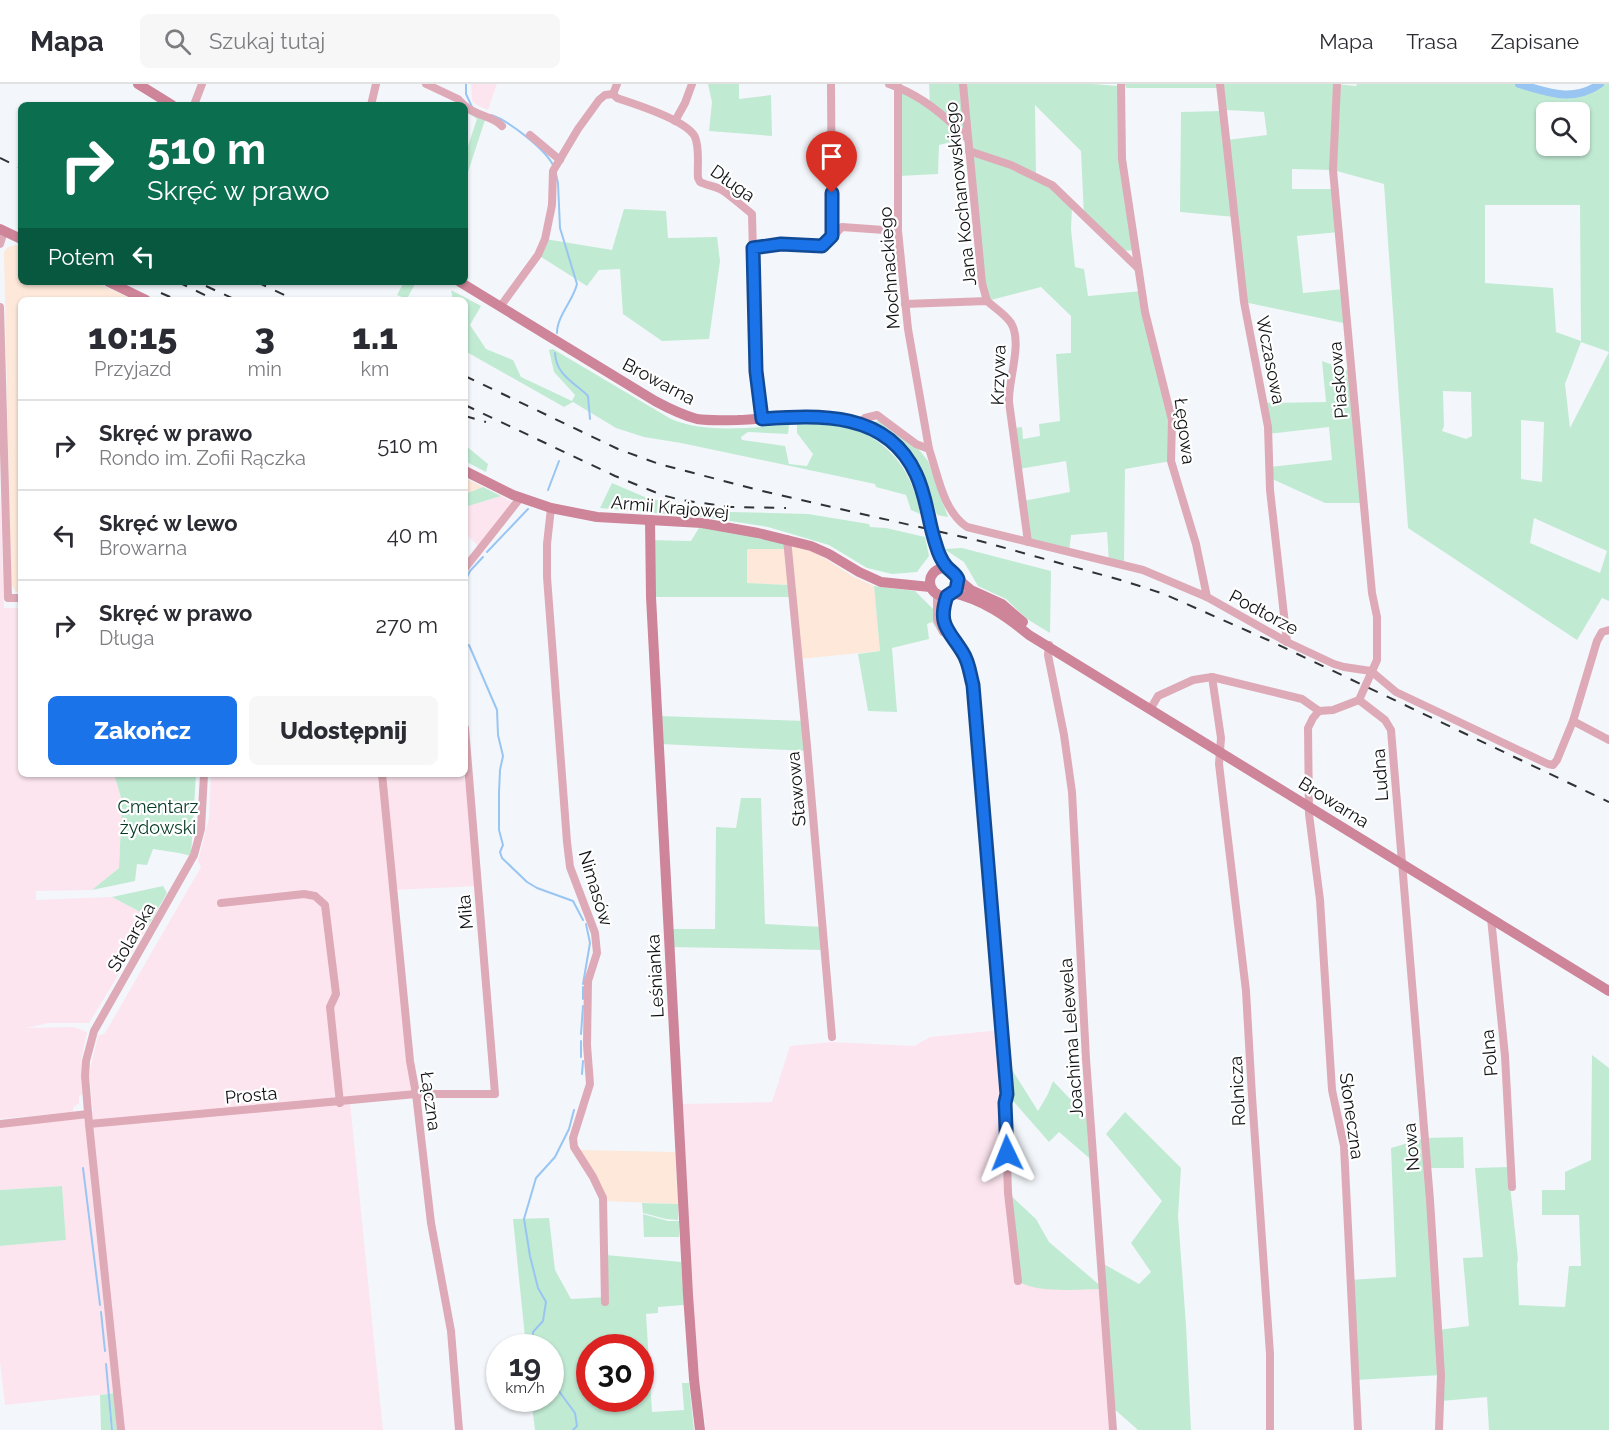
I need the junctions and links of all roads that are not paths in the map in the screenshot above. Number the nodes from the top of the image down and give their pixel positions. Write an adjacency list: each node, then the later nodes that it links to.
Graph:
1 (138, 84): 15 (street)
2 (202, 84): 16 (street)
3 (375, 84): 17 (street)
4 (426, 84): 18 (street)
5 (617, 84): 14 (street)
6 (692, 84): 20 (street)
7 (831, 84): 28 (street)
8 (889, 84): 13 (street)
9 (963, 84): 23 (street, Jana Kochanowskiego)
10 (1121, 84): 32 (street, Łęgowa)
11 (1220, 84): 55 (street, Wczasowa)
12 (1336, 84): 57 (street, Piaskowa)
13 (899, 86): 23 (street); 27 (street, Mochnackiego)
14 (613, 94): 20 (street, Długa); 25 (street)
15 (167, 102)
16 (195, 102)
17 (372, 102)
18 (462, 102)
19 (468, 108): 21 (street)
20 (675, 121): 31 (street, Długa)
21 (502, 126)
22 (530, 135): 25 (street)
23 (967, 138): 24 (street, Jana Kochanowskiego)
24 (969, 151): 32 (street); 36 (street, Jana Kochanowskiego)
25 (556, 166): 38 (street)
26 (2, 230): 29 (street); 30 (street)
27 (898, 231): 28 (street); 37 (street, Mochnackiego)
28 (832, 236): 31 (street)
29 (18, 238)
30 (0, 244)
31 (753, 248): 41 (street, Długa)
32 (1138, 268): 52 (street, Łęgowa)
33 (115, 285): 35 (street)
34 (465, 285): 38 (street, Browarna)
35 (140, 297)
36 (987, 301): 37 (street); 49 (street, Krzywa)
37 (905, 304): 43 (street, Mochnackiego)
38 (500, 307): 41 (street, Browarna)
39 (0, 308): 40 (street)
40 (1, 365): 53 (street)
41 (762, 419): 42 (street, Browarna)
42 (859, 423): 43 (street); 51 (street, Browarna, bridge)
43 (929, 449): 49 (street, Podtorze)
44 (468, 472): 45 (street, Armii Krajowej)
45 (521, 497): 46 (street, Armii Krajowej); 50 (street)
46 (551, 508): 47 (street, Armii Krajowej); 82 (street, Nimasów)
47 (650, 520): 48 (street, Armii Krajowej); 85 (street, Leśnianka)
48 (787, 539): 51 (street, Armii Krajowej); 73 (street, Stawowa)
49 (1028, 542): 52 (street, Podtorze)
50 (468, 564)
51 (940, 584): 56 (street, Browarna); 56 (street, Browarna); 81 (street)
52 (1207, 597): 55 (street, Podtorze)
53 (18, 598)
54 (1609, 630): 62 (street)
55 (1287, 642): 57 (street, Podtorze)
56 (1046, 643): 60 (street, Browarna); 86 (street, Joachima Lelewela)
57 (1371, 671): 59 (street); 62 (street)
58 (1212, 677): 60 (street); 61 (street); 64 (street)
59 (1359, 700): 61 (street); 69 (street, Ludna)
60 (1151, 708): 64 (street, Browarna)
61 (1319, 711): 68 (street, Słoneczna)
62 (1573, 721): 63 (street)
63 (1609, 740)
64 (1221, 751): 68 (street, Browarna); 87 (street, Rolnicza)
65 (468, 765): 75 (street, Miła)
66 (204, 777): 77 (street, Stolarska)
67 (382, 777): 74 (street, Łączna)
68 (1310, 807): 69 (street, Browarna); 88 (street, Słoneczna)
69 (1401, 863): 71 (street, Browarna); 89 (street, Nowa)
70 (221, 903): 76 (street)
71 (1491, 918): 72 (street, Browarna); 80 (street, Polna)
72 (1609, 990)
73 (832, 1037)
74 (416, 1094): 75 (street, Prosta); 76 (street, Prosta); 84 (street, Łączna)
75 (495, 1094)
76 (340, 1103): 79 (street, Prosta)
77 (88, 1114): 78 (street); 79 (street, Stolarska)
78 (0, 1124)
79 (89, 1124): 83 (street, Stolarska)
80 (1512, 1187)
81 (1018, 1281)
82 (605, 1302)
83 (121, 1430)
84 (459, 1430)
85 (700, 1430)
86 (1113, 1430)
87 (1270, 1430)
88 (1358, 1430)
89 (1439, 1430)

